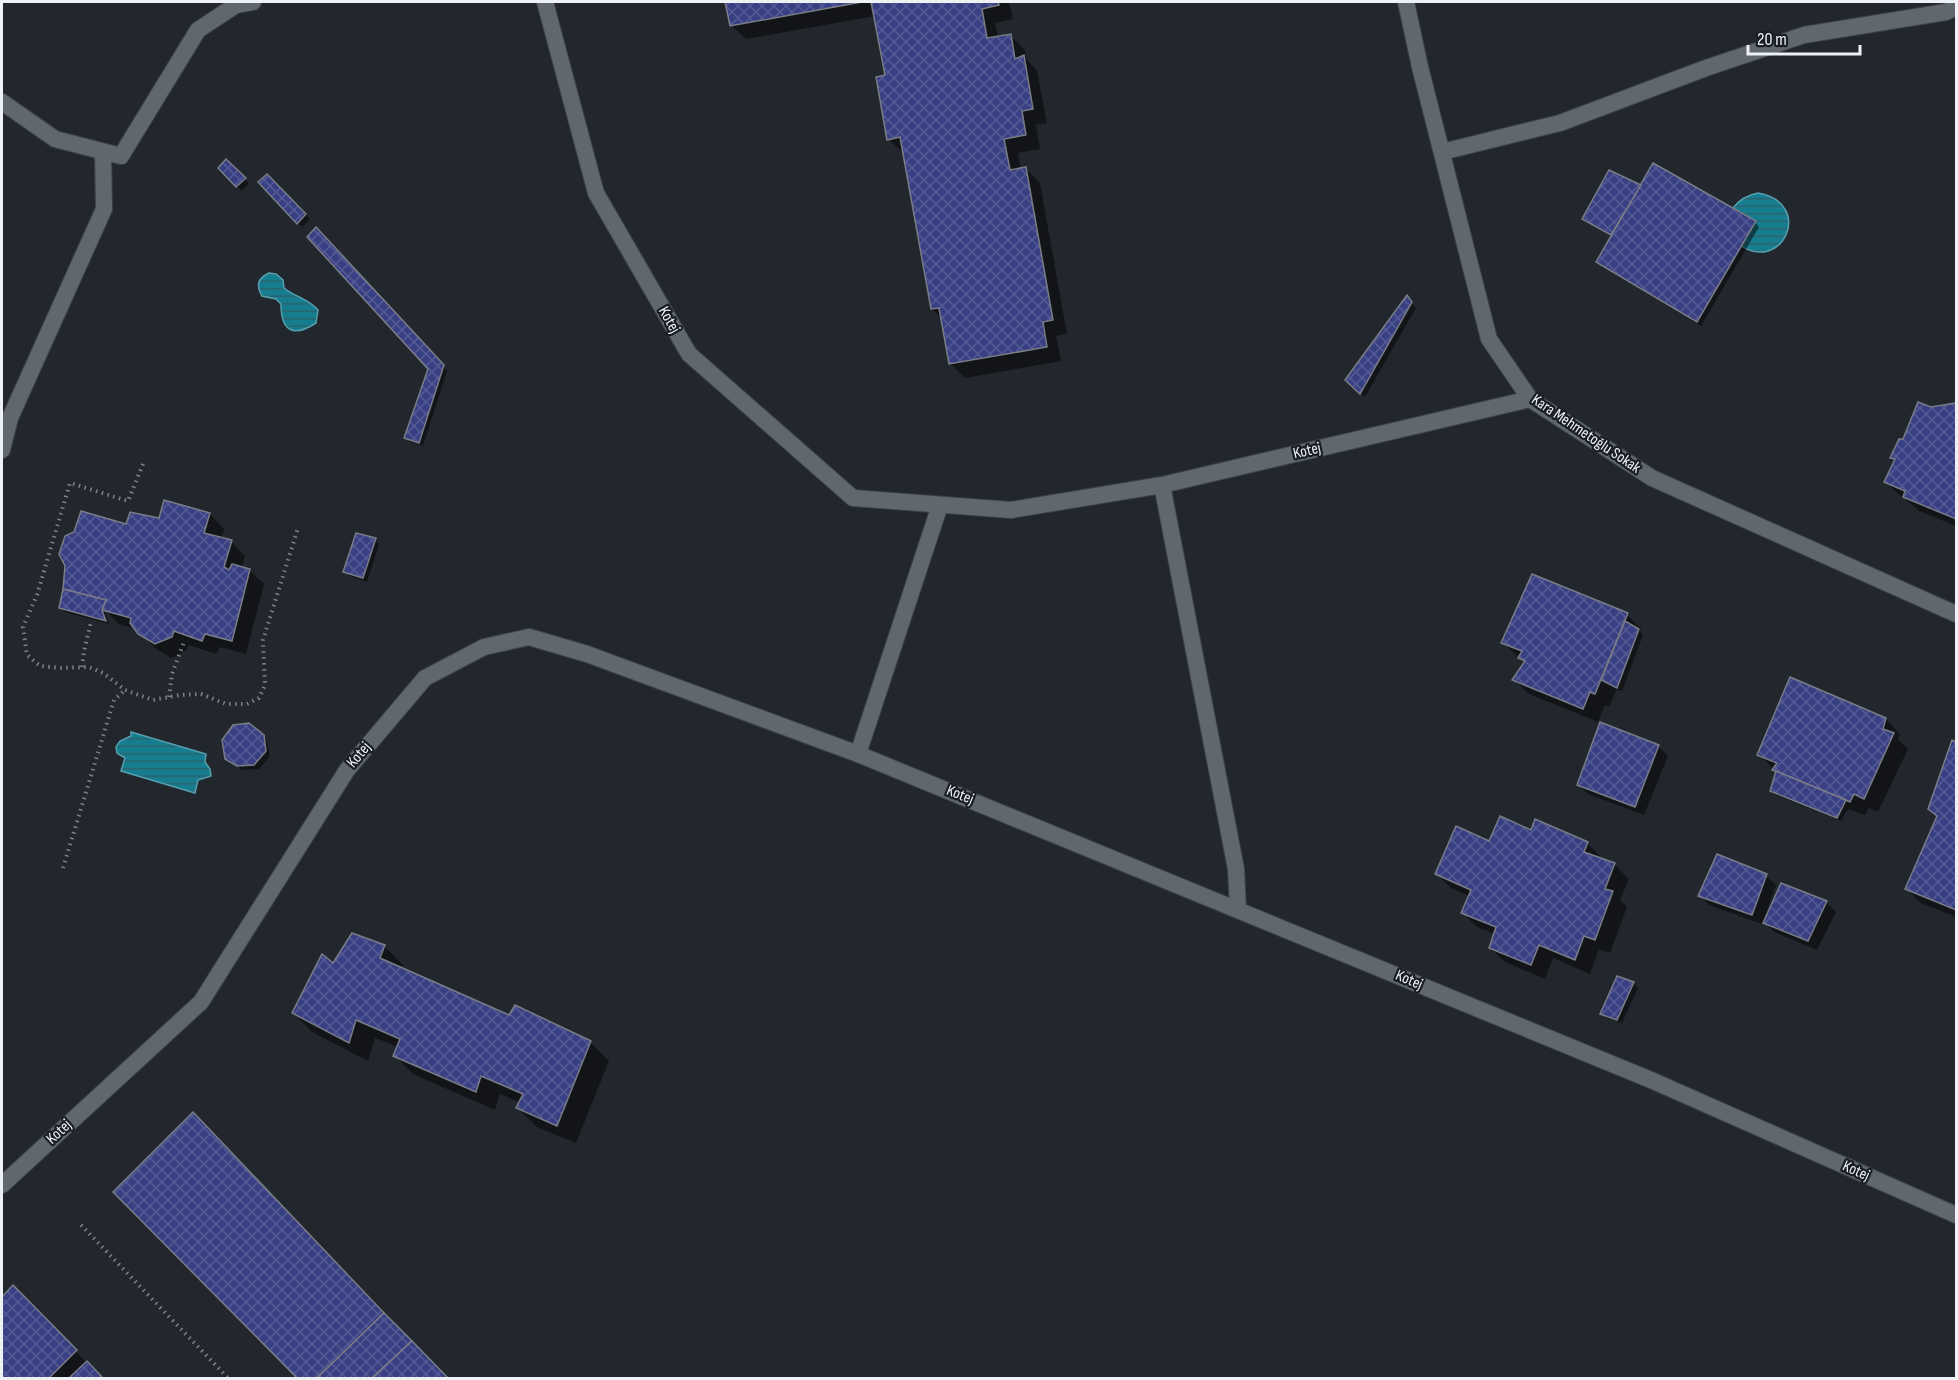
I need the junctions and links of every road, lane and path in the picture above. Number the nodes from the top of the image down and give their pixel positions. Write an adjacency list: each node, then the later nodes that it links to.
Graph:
1 (253, 2): 6 (street)
2 (545, 2): 12 (street, Kotej)
3 (1406, 2): 7 (street, Kara Mehmetoğlu Sokak)
4 (1956, 6): 7 (street)
5 (2, 102): 6 (street)
6 (103, 152): 9 (street)
7 (1442, 152): 8 (street, Kara Mehmetoğlu Sokak)
8 (1530, 399): 11 (street, Kotej); 14 (street, Kara Mehmetoğlu Sokak)
9 (2, 450)
10 (143, 464): 17 (path)
11 (1162, 485): 12 (street, Kotej); 22 (street)
12 (940, 505): 20 (street)
13 (298, 528): 19 (path)
14 (1956, 614)
15 (91, 622): 17 (path)
16 (184, 642): 19 (path)
17 (82, 667): 18 (path)
18 (125, 690): 19 (path); 21 (path)
19 (169, 697)
20 (858, 754): 22 (street, Kotej); 23 (street, Kotej)
21 (63, 868)
22 (1238, 909): 24 (street, Kotej)
23 (2, 1185)
24 (1956, 1215)
25 (81, 1225): 26 (path)
26 (228, 1378)

